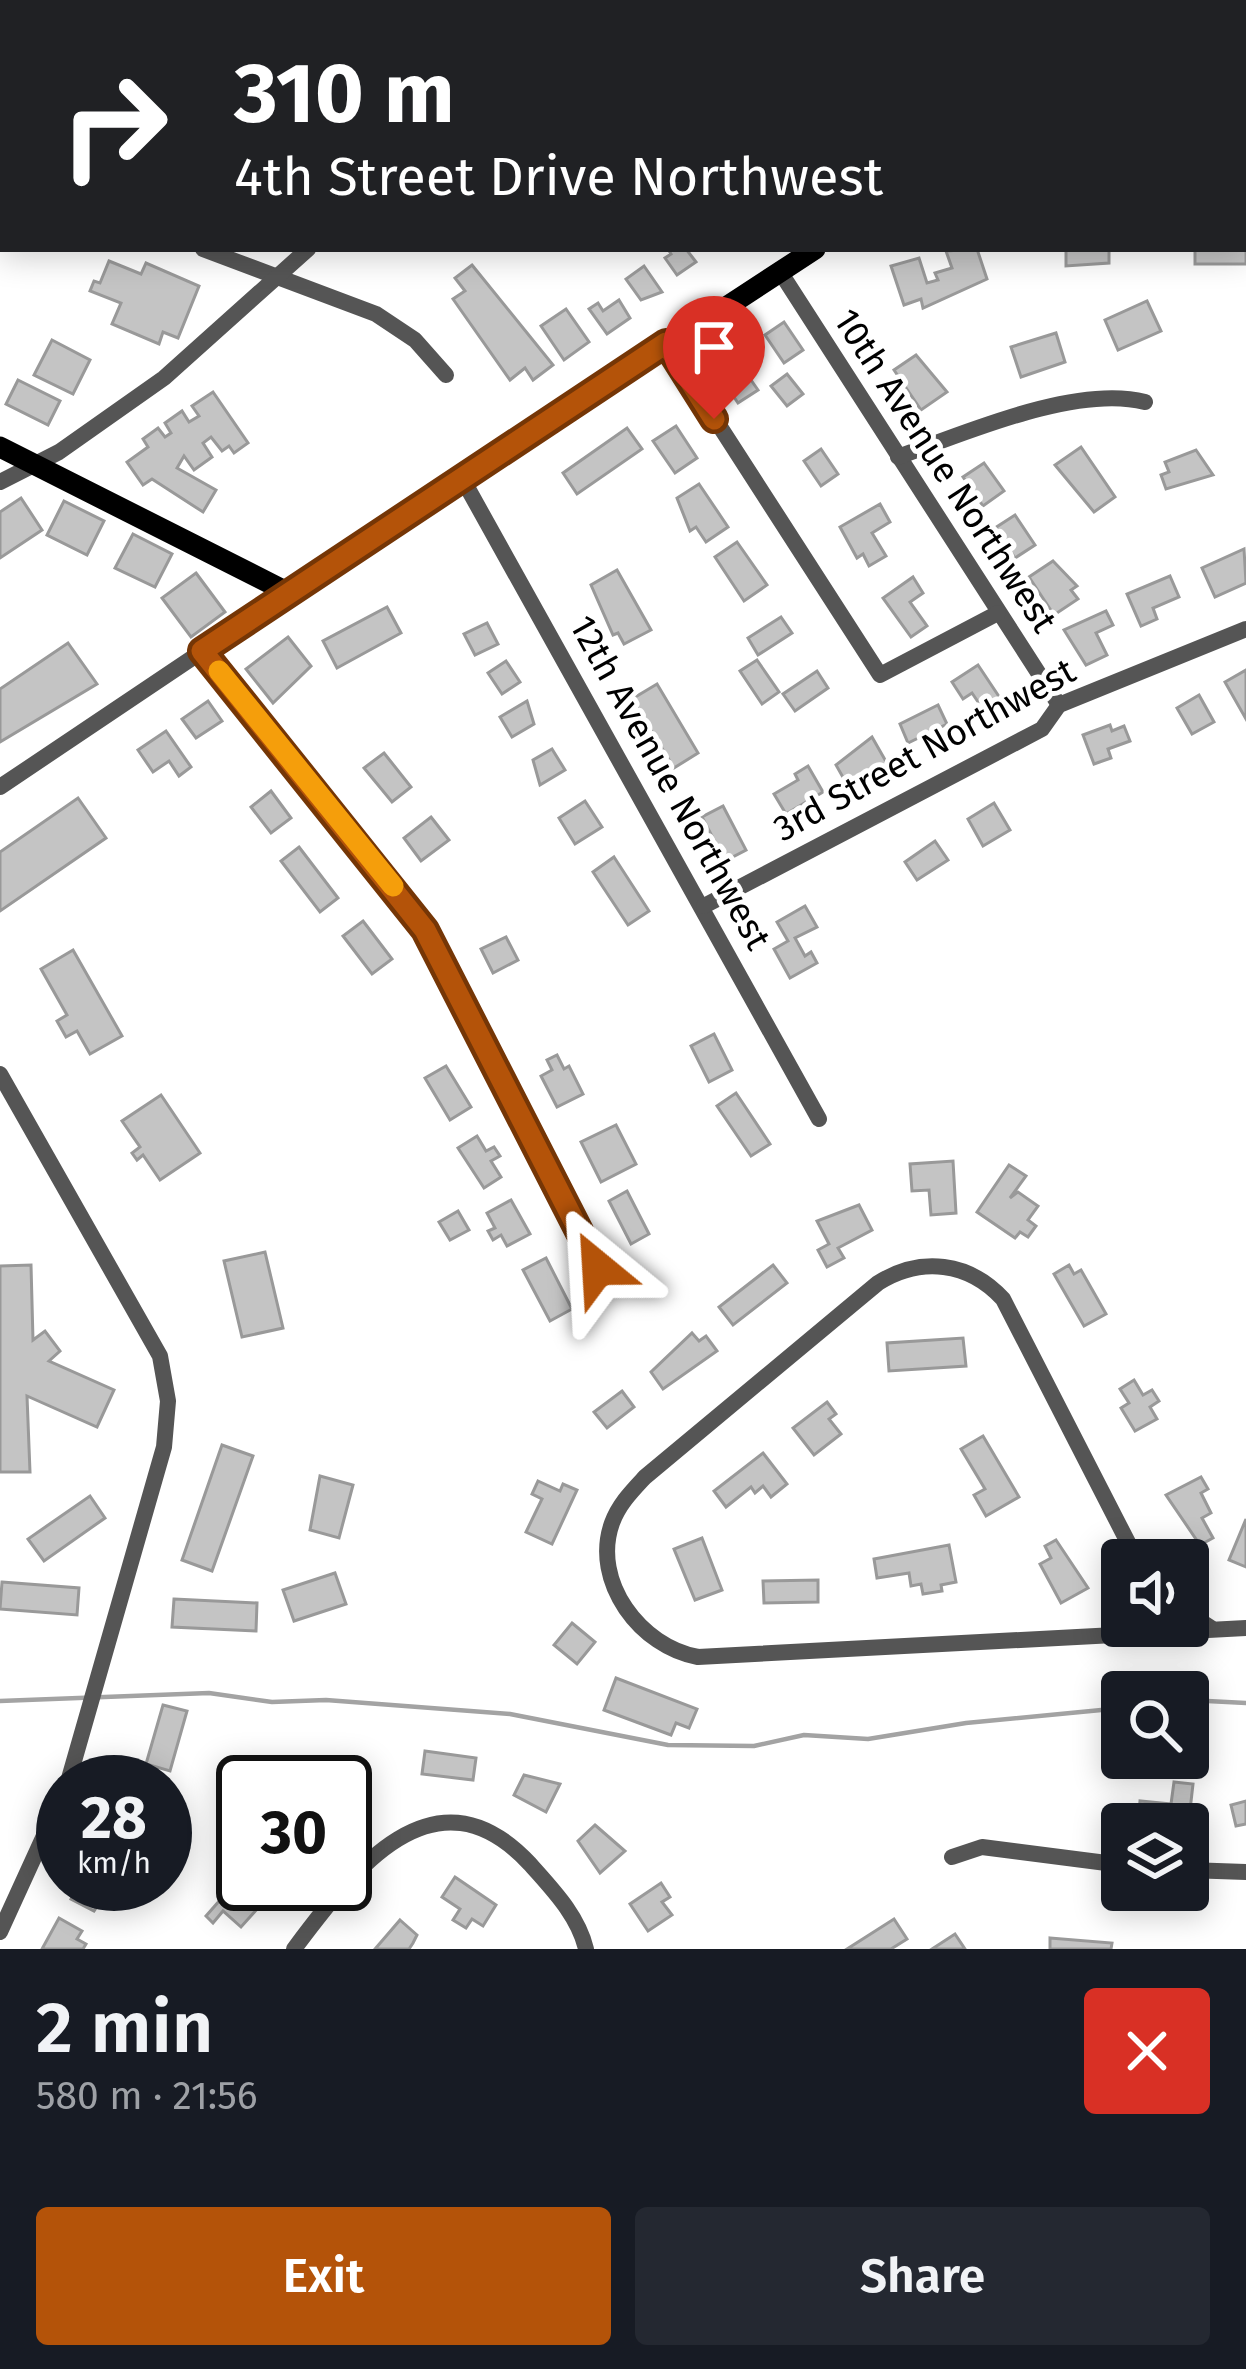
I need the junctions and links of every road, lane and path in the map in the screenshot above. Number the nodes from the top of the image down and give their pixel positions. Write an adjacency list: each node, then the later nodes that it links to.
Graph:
1 (210, 252): 5 (street)
2 (304, 252): 5 (street)
3 (810, 252): 4 (main road)
4 (779, 270): 6 (main road); 10 (street, 10th Avenue Northwest)
5 (274, 278): 7 (street); 11 (street)
6 (666, 343): 12 (main road); 15 (street)
7 (446, 375)
8 (1145, 403): 10 (street)
9 (0, 447): 11 (main road)
10 (898, 457): 15 (street, 10th Avenue Northwest)
11 (34, 463): 13 (street); 14 (main road)
12 (462, 478): 14 (main road); 20 (street, 12th Avenue Northwest)
13 (0, 482)
14 (289, 593): 17 (street)
15 (998, 613): 18 (street, 10th Avenue Northwest)
16 (1246, 629): 18 (street, 3rd Street Northwest)
17 (202, 651): 19 (street); 23 (street)
18 (1059, 705): 20 (street, 3rd Street Northwest)
19 (0, 787)
20 (704, 906): 22 (street, 12th Avenue Northwest)
21 (0, 1074): 28 (street)
22 (819, 1119)
23 (598, 1268)
24 (1126, 1539): 27 (street)
25 (1211, 1628): 26 (street)
26 (1246, 1628)
27 (1101, 1634)
28 (76, 1755)
29 (36, 1853): 34 (street)
30 (952, 1857): 31 (street)
31 (1101, 1862)
32 (1209, 1871): 33 (street)
33 (1246, 1872)
34 (0, 1932)
35 (295, 1949): 36 (street)
36 (586, 1949)

